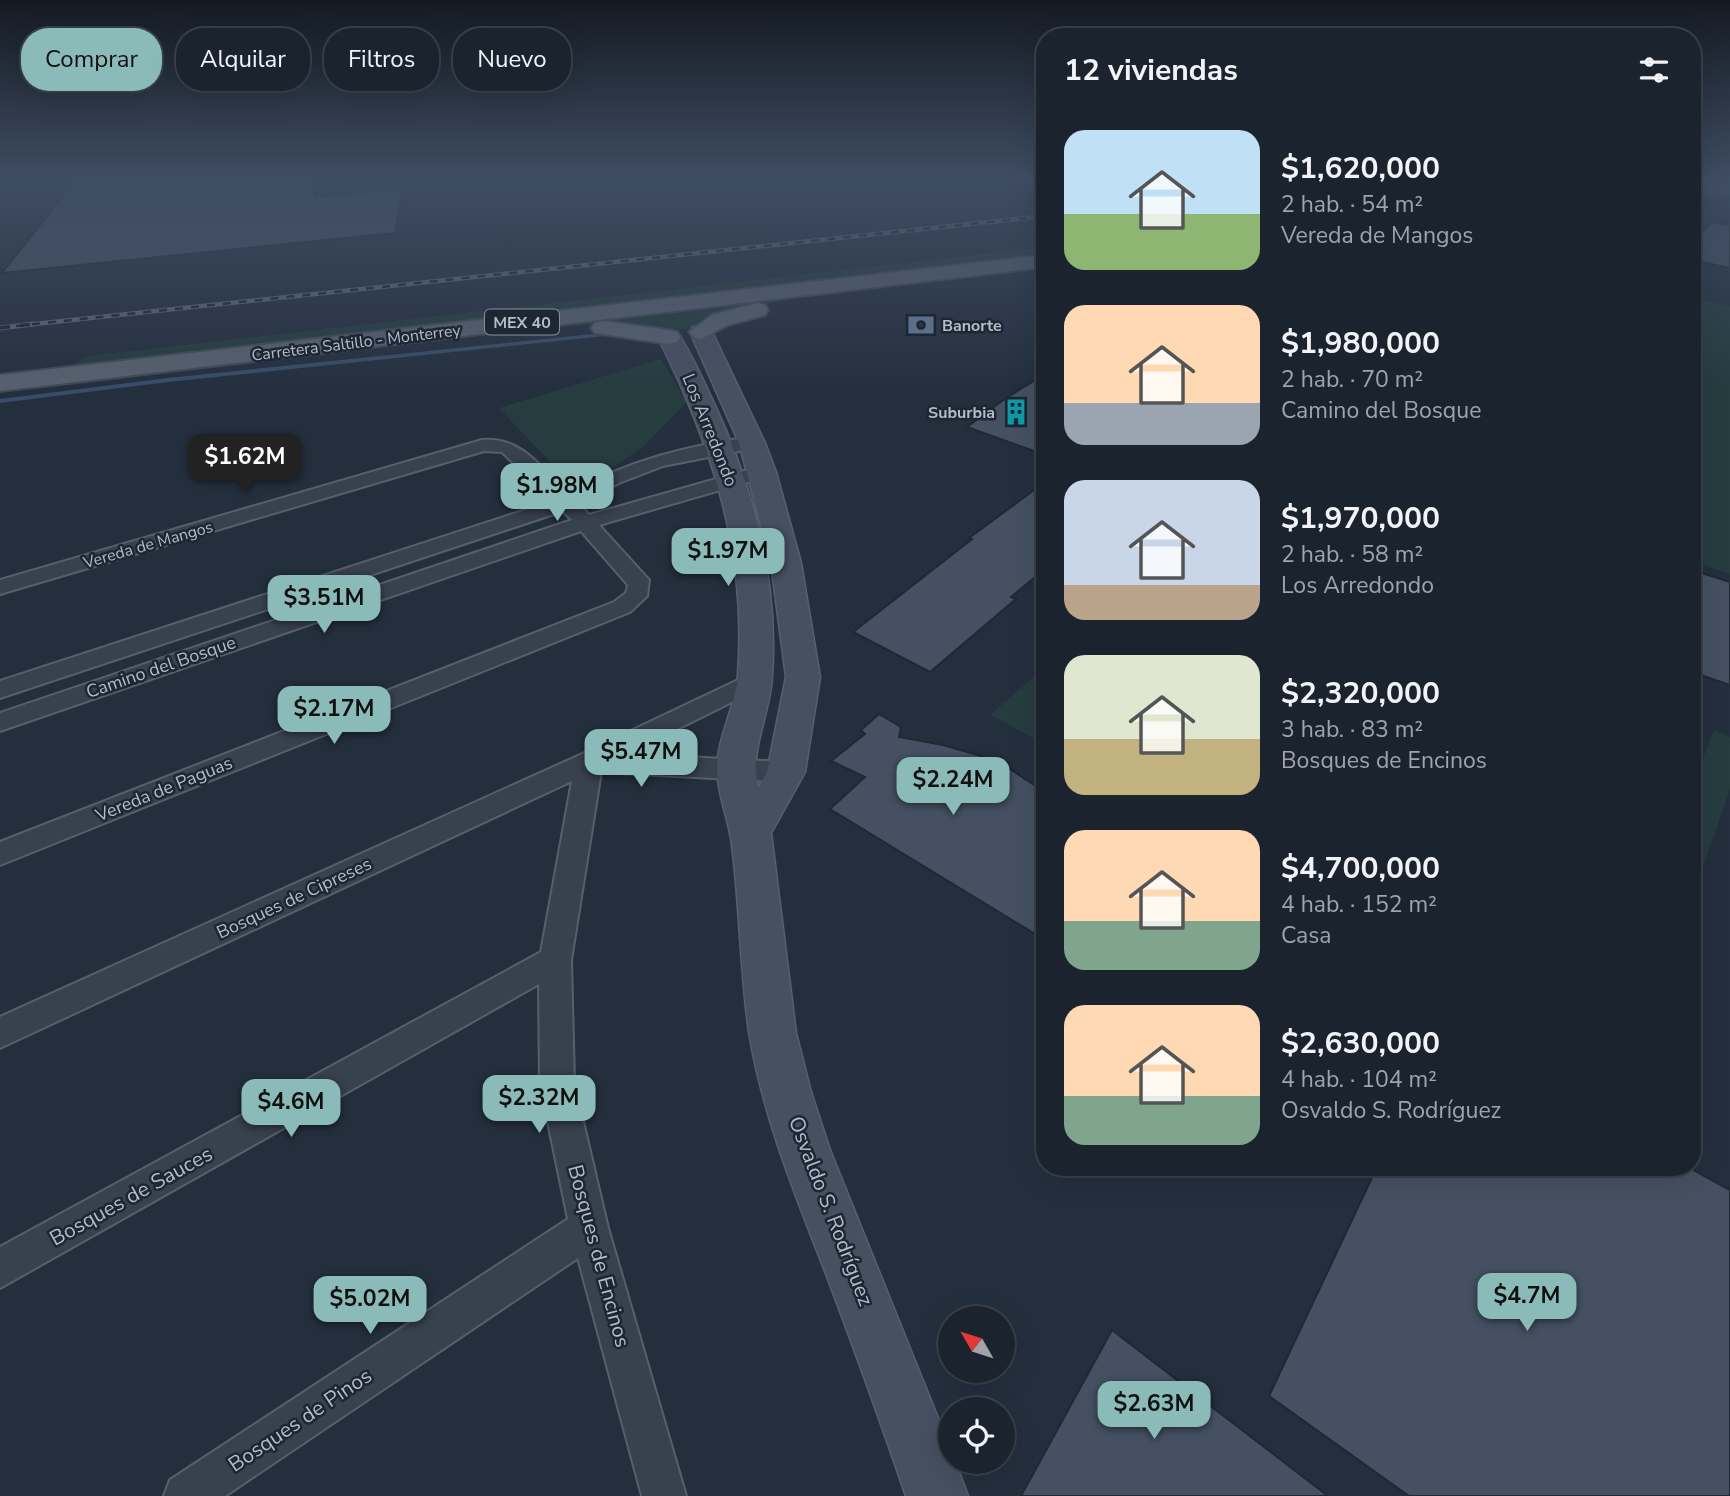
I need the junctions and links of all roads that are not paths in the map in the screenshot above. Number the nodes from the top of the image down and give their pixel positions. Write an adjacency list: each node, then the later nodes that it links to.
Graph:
1 (976, 250): 4 (main road, Carretera Saltillo - Monterrey / MEX 40)
2 (1036, 262): 3 (main road, Carretera Saltillo - Monterrey / MEX 40)
3 (878, 280): 5 (main road); 6 (main road, Carretera Saltillo - Monterrey / MEX 40)
4 (265, 330)
5 (701, 332): 12 (street, Los Arredondo)
6 (402, 337): 7 (main road); 10 (main road, Carretera Saltillo - Monterrey / MEX 40)
7 (669, 337): 11 (street, Los Arredondo)
8 (76, 352): 9 (main road)
9 (0, 377)
10 (0, 383)
11 (720, 447): 12 (street, Camino del Bosque); 13 (street, Los Arredondo); 14 (street, Camino del Bosque)
12 (757, 457): 13 (street, Camino del Bosque); 22 (street, Los Arredondo)
13 (732, 479): 15 (street, Camino del Bosque); 17 (street, Los Arredondo)
14 (567, 503): 15 (street); 16 (street, Vereda de Mangos); 18 (street, Camino del Bosque)
15 (584, 523): 19 (street, Camino del Bosque); 24 (street, Vereda de Paguas)
16 (0, 587)
17 (755, 680): 20 (street, Bosques de Cipreses); 21 (street, Los Arredondo)
18 (0, 690)
19 (0, 722)
20 (589, 762): 21 (street, Bosques de Cipreses); 25 (street, Bosques de Encinos); 26 (street, Bosques de Cipreses)
21 (736, 768): 22 (street, Bosques de Cipreses); 23 (street, Los Arredondo)
22 (786, 772): 23 (street, Los Arredondo)
23 (751, 833): 31 (street, Osvaldo S. Rodríguez)
24 (0, 854)
25 (555, 960): 27 (street, Bosques de Encinos); 28 (street, Bosques de Sauces)
26 (0, 1033)
27 (589, 1228): 29 (street, Bosques de Pinos); 30 (street, Bosques de Encinos)
28 (0, 1268)
29 (186, 1496)
30 (664, 1496)
31 (937, 1496)

